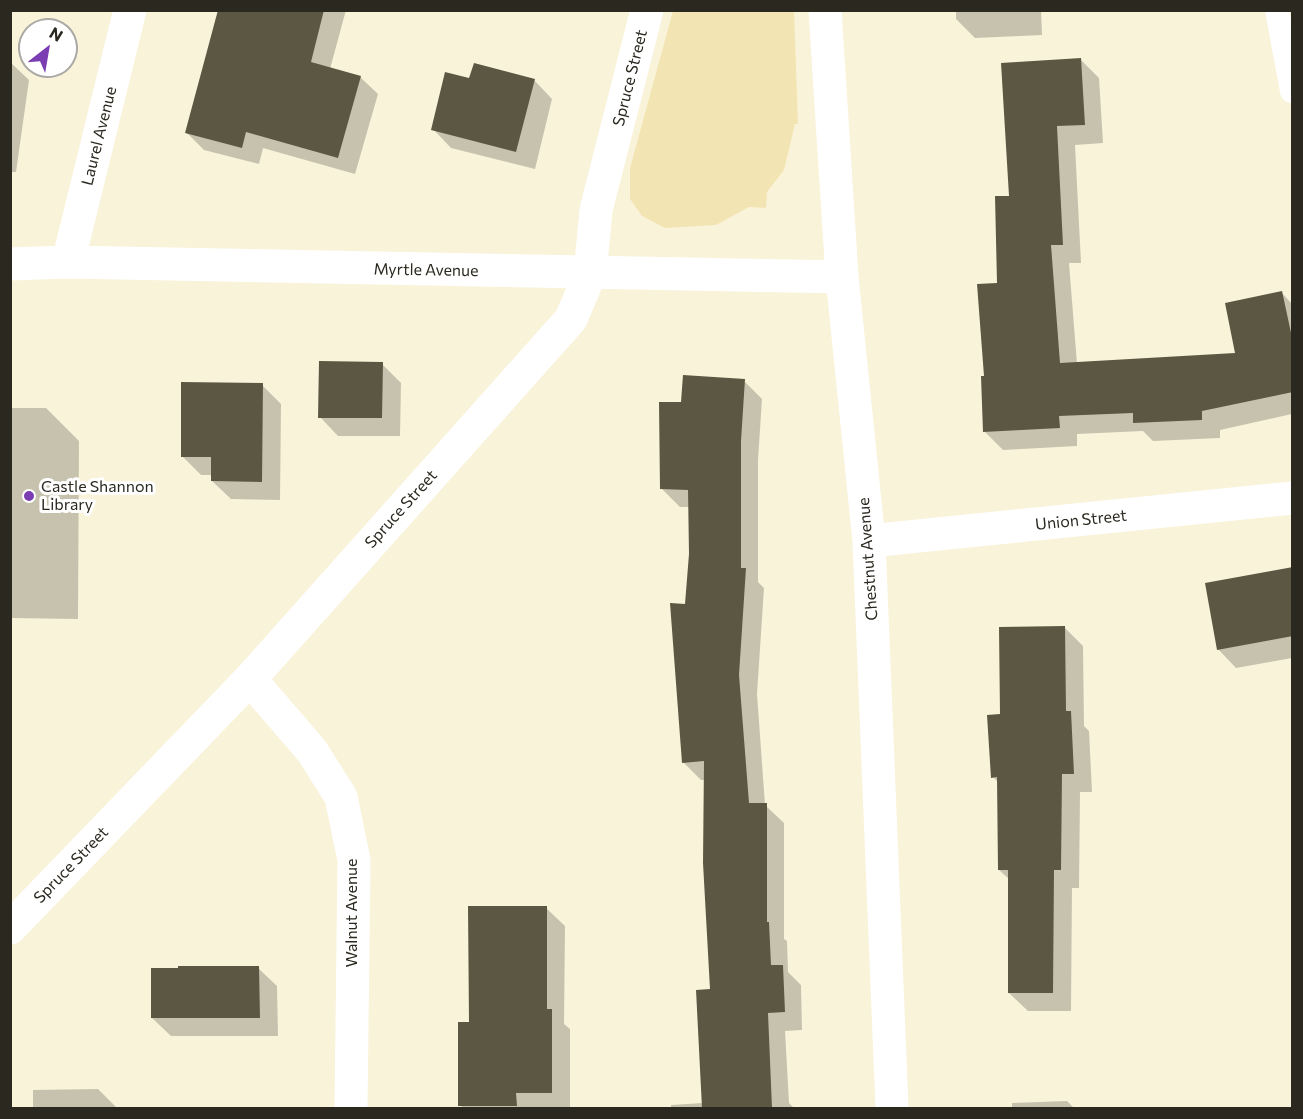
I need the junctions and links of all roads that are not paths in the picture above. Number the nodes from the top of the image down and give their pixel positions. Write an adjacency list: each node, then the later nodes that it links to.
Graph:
1 (130, 10): 6 (street, Laurel Avenue)
2 (647, 10): 8 (street, Spruce Street)
3 (825, 10): 9 (street, Chestnut Avenue)
4 (1277, 10): 5 (lane)
5 (1293, 91)
6 (68, 262): 7 (street, Myrtle Avenue); 8 (street, Myrtle Avenue)
7 (10, 264)
8 (590, 274): 9 (street, Myrtle Avenue); 12 (street, Spruce Street)
9 (842, 278): 11 (street, Chestnut Avenue)
10 (1293, 498): 11 (street, Union Street)
11 (869, 541): 15 (street, Chestnut Avenue)
12 (250, 679): 13 (street, Spruce Street); 14 (street, Walnut Avenue)
13 (10, 928)
14 (351, 1108)
15 (892, 1108)

